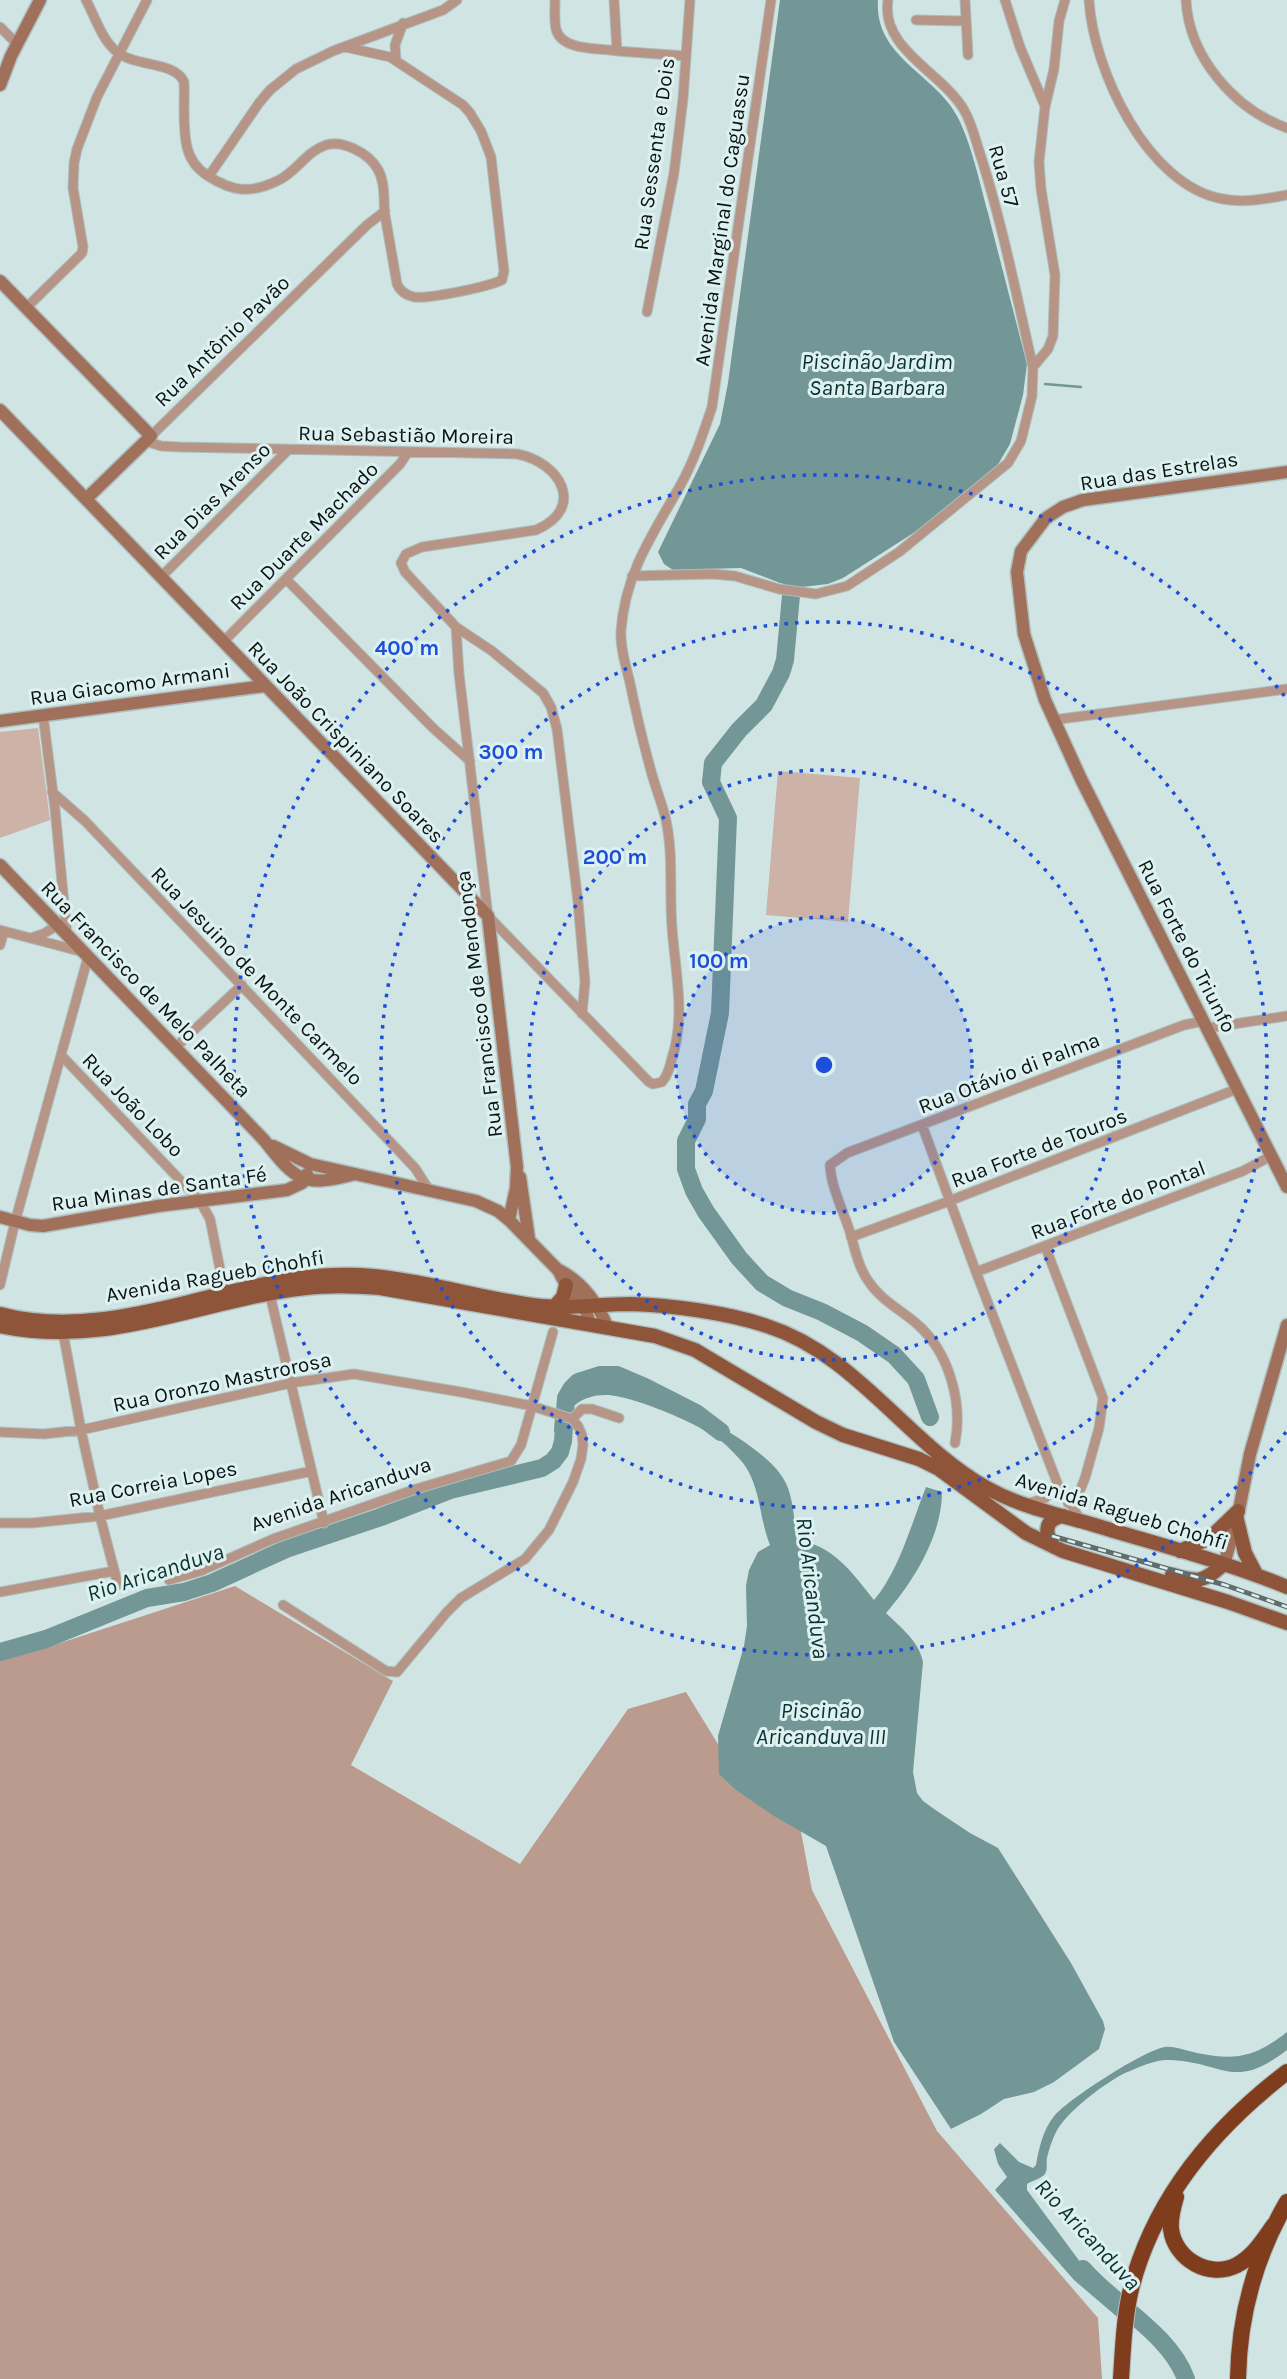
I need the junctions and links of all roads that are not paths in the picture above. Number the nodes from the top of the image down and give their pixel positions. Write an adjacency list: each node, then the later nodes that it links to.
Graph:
1 (40, 0): 19 (street)
2 (86, 0): 22 (street)
3 (148, 0): 22 (street)
4 (457, 0): 17 (street)
5 (555, 0): 21 (street)
6 (614, 0): 21 (street)
7 (690, 0): 24 (street, Rua Sessenta e Dois)
8 (771, 0): 42 (street, Avenida Marginal do Caguassu)
9 (888, 0): 35 (street, Rua 57)
10 (965, 0): 16 (street)
11 (1005, 0): 27 (street)
12 (1065, 0): 27 (street)
13 (1089, 0): 30 (street)
14 (1186, 0): 28 (street)
15 (916, 20): 16 (street)
16 (965, 21): 23 (street)
17 (403, 23): 20 (street); 25 (street)
18 (0, 27): 19 (street)
19 (18, 44): 26 (street)
20 (345, 47): 25 (street); 29 (street)
21 (617, 51): 24 (street)
22 (118, 54): 29 (street); 33 (street)
23 (968, 55)
24 (686, 56): 34 (street, Rua Sessenta e Dois)
25 (396, 61): 31 (street)
26 (0, 85)
27 (1045, 107): 35 (street)
28 (1287, 128)
29 (209, 177): 31 (street)
30 (1287, 195)
31 (385, 211): 37 (street, Rua Antônio Pavão)
32 (0, 281): 33 (street)
33 (27, 307): 37 (street)
34 (647, 312)
35 (1033, 371): 42 (street, Rua 57)
36 (0, 410): 41 (street, Rua João Crispiniano Soares)
37 (148, 438): 38 (street, Rua Sebastião Moreira); 41 (street, Rua Antônio Pavão)
38 (288, 450): 39 (street, Rua Sebastião Moreira); 43 (street, Rua Dias Arenso)
39 (408, 452): 44 (street, Rua Duarte Machado); 45 (street, Rua Sebastião Moreira)
40 (1287, 472): 50 (street, Rua das Estrelas)
41 (86, 499): 43 (street, Rua João Crispiniano Soares)
42 (632, 576): 68 (street, Avenida Marginal do Caguassu)
43 (161, 577): 46 (street, Rua João Crispiniano Soares)
44 (287, 580): 46 (street, Rua Duarte Machado); 52 (street)
45 (456, 627): 52 (street, Rua Francisco de Mendonça); 63 (street, Rua Sebastião Moreira)
46 (223, 642): 47 (street, Rua João Crispiniano Soares)
47 (264, 686): 49 (street, Rua Giacomo Armani); 55 (street, Rua João Crispiniano Soares)
48 (1287, 690): 50 (street)
49 (43, 715): 51 (street, Rua Giacomo Armani); 53 (street)
50 (1053, 720): 65 (street, Rua Forte do Triunfo)
51 (0, 721)
52 (470, 761): 55 (street, Rua Francisco de Mendonça)
53 (52, 792): 58 (street); 62 (street, Rua Jesuino de Monte Carmelo)
54 (0, 865): 56 (street, Rua Francisco de Melo Palheta)
55 (488, 916): 63 (street, Rua João Crispiniano Soares); 74 (street, Rua Francisco de Mendonça)
56 (58, 925): 58 (street, Rua Francisco de Melo Palheta); 59 (street)
57 (2, 930): 59 (street); 60 (street)
58 (67, 935): 61 (street, Rua Francisco de Melo Palheta)
59 (29, 939): 61 (street)
60 (0, 944)
61 (85, 954): 66 (street, Rua Francisco de Melo Palheta); 67 (street)
62 (242, 985): 66 (street); 78 (street, Rua Jesuino de Monte Carmelo)
63 (582, 1014): 68 (street, Rua João Crispiniano Soares)
64 (1287, 1016): 65 (street, Rua Otávio di Palma)
65 (1205, 1024): 69 (street, Rua Forte do Triunfo); 70 (street, Rua Otávio di Palma)
66 (176, 1047): 71 (street, Rua Francisco de Melo Palheta)
67 (61, 1055): 79 (street, Rua João Lobo); 83 (street)
68 (667, 1074)
69 (1237, 1089): 72 (street, Rua Forte do Triunfo); 80 (street, Rua Forte de Touros)
70 (922, 1125): 80 (street); 84 (street, Rua Otávio di Palma)
71 (264, 1140): 73 (street, Rua Francisco de Melo Palheta); 76 (street, Rua Francisco de Melo Palheta)
72 (1271, 1156): 77 (street, Rua Forte do Triunfo); 86 (street, Rua Forte do Pontal)
73 (310, 1164): 75 (street, Rua Francisco de Melo Palheta); 76 (street)
74 (517, 1167): 82 (street, Rua Francisco de Mendonça); 85 (street, Rua Francisco de Mendonça)
75 (355, 1174): 76 (street, Rua Francisco de Melo Palheta); 78 (street, Rua Francisco de Melo Palheta)
76 (305, 1180): 79 (street, Rua Minas de Santa Fé)
77 (1287, 1187)
78 (429, 1190): 82 (street, Rua Francisco de Melo Palheta)
79 (200, 1201): 83 (street, Rua Minas de Santa Fé); 91 (street, Rua João Lobo)
80 (949, 1201): 84 (street, Rua Forte de Touros); 88 (street)
81 (0, 1217): 83 (street, Rua Minas de Santa Fé)
82 (509, 1220): 85 (street, Rua Francisco de Melo Palheta)
83 (15, 1222): 89 (street)
84 (851, 1237): 108 (street)
85 (529, 1240): 87 (street, Rua Francisco de Melo Palheta)
86 (1045, 1246): 88 (street, Rua Forte do Pontal); 112 (street)
87 (558, 1270): 90 (street, Rua Francisco de Melo Palheta); 94 (street, Rua Francisco de Melo Palheta)
88 (976, 1272): 110 (street)
89 (0, 1285)
90 (566, 1285): 93 (main road); 94 (street, Rua Francisco de Melo Palheta)
91 (225, 1294): 93 (main road, Avenida Ragueb Chohfi); 100 (main road, Avenida Ragueb Chohfi)
92 (270, 1295): 96 (main road, Avenida Ragueb Chohfi); 100 (main road, Avenida Ragueb Chohfi); 102 (street)
93 (554, 1307): 94 (main road, Avenida Ragueb Chohfi)
94 (592, 1307): 96 (street, Rua Francisco de Melo Palheta); 99 (street, Rua Francisco de Melo Palheta); 111 (main road, Avenida Ragueb Chohfi)
95 (0, 1314): 100 (main road, Avenida Ragueb Chohfi)
96 (590, 1324): 99 (main road, Avenida Ragueb Chohfi)
97 (1287, 1325): 114 (street)
98 (0, 1326): 100 (main road, Avenida Ragueb Chohfi)
99 (607, 1326): 117 (main road, Avenida Ragueb Chohfi)
100 (62, 1328): 106 (street)
101 (554, 1332): 103 (street)
102 (291, 1383): 103 (street, Rua Oronzo Mastrorosa); 106 (street, Rua Oronzo Mastrorosa); 109 (street)
103 (532, 1406): 104 (street, Rua Oronzo Mastrorosa); 115 (street, Avenida Aricanduva)
104 (569, 1418): 105 (street); 127 (street)
105 (619, 1418)
106 (81, 1430): 107 (street, Rua Oronzo Mastrorosa); 113 (street)
107 (0, 1432)
108 (955, 1443)
109 (312, 1471): 113 (street, Rua Correia Lopes); 115 (street)
110 (1058, 1485): 111 (street); 112 (street)
111 (1024, 1504): 112 (main road, Avenida Ragueb Chohfi)
112 (1066, 1510): 117 (main road); 118 (main road, Avenida Ragueb Chohfi)
113 (100, 1516): 116 (street, Rua Correia Lopes); 121 (street)
114 (1238, 1516): 118 (main road); 120 (street); 122 (main road)
115 (324, 1522): 123 (street, Avenida Aricanduva)
116 (0, 1523)
117 (1054, 1547): 119 (main road, Avenida Ragueb Chohfi)
118 (1180, 1551): 120 (main road, Avenida Ragueb Chohfi)
119 (1076, 1556): 120 (main road); 128 (main road, Avenida Ragueb Chohfi)
120 (1224, 1564): 122 (main road, Avenida Ragueb Chohfi)
121 (114, 1571): 124 (street); 126 (street)
122 (1256, 1574): 125 (main road, Avenida Ragueb Chohfi)
123 (169, 1580)
124 (118, 1585)
125 (1287, 1587)
126 (0, 1592)
127 (283, 1605)
128 (1287, 1623)
129 (1287, 2072): 130 (highway)
130 (1180, 2181): 132 (highway); 133 (highway)
131 (1287, 2202): 132 (highway)
132 (1274, 2225): 134 (highway)
133 (1121, 2379)
134 (1238, 2379)

